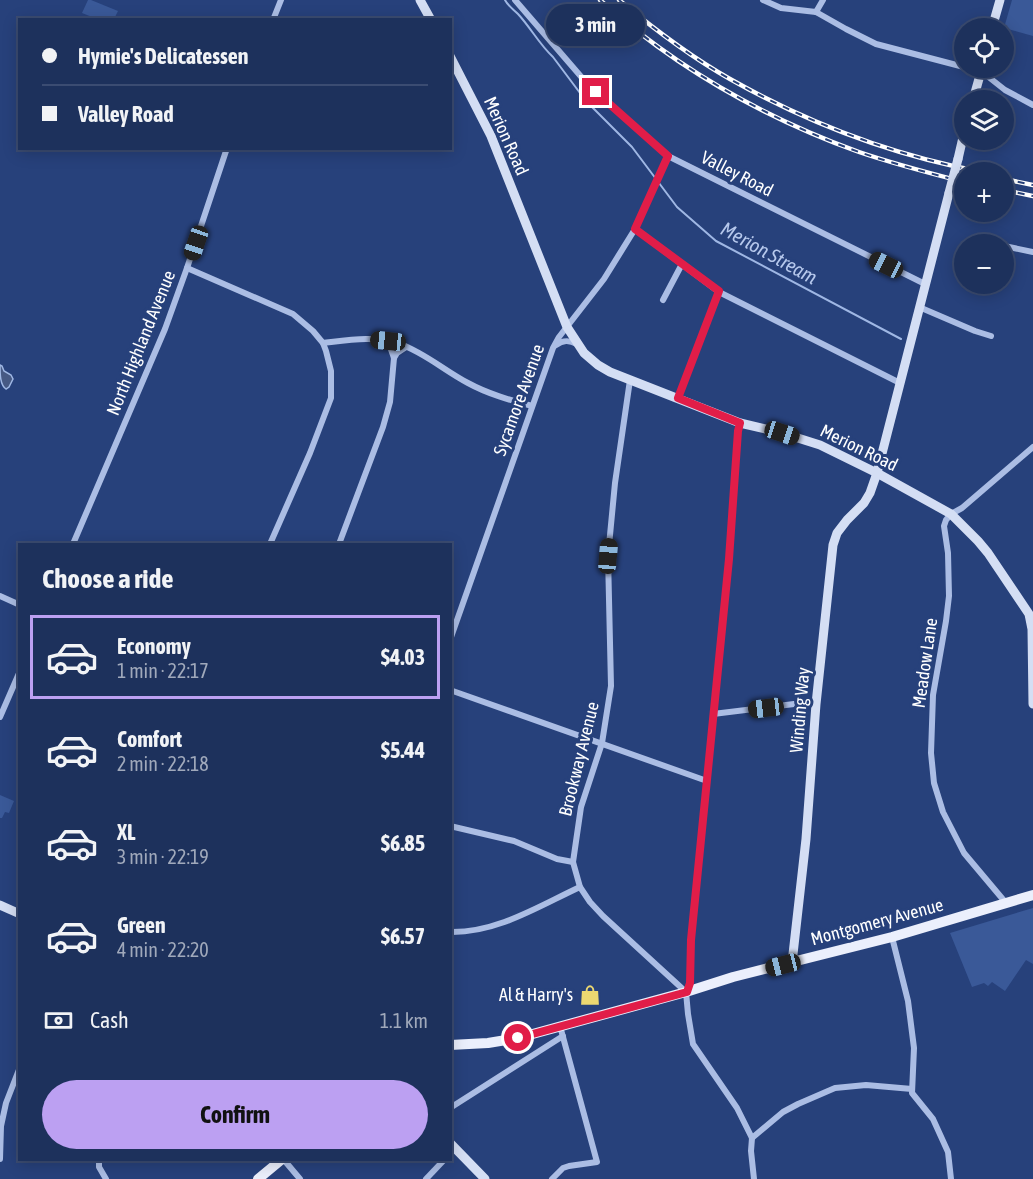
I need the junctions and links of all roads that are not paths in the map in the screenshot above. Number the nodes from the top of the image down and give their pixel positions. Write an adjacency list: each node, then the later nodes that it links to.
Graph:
1 (281, 0): 8 (street)
2 (420, 0): 9 (street)
3 (515, 0): 17 (street, Valley Road)
4 (763, 0): 7 (street)
5 (823, 0): 7 (street)
6 (1000, 0): 10 (street)
7 (816, 12): 12 (street)
8 (274, 18)
9 (430, 18)
10 (995, 18)
11 (452, 60): 27 (street, Merion Road)
12 (954, 64)
13 (991, 78): 14 (street)
14 (1033, 105)
15 (226, 150): 22 (street, North Highland Avenue)
16 (960, 150): 23 (street, Winding Way, bridge)
17 (668, 156): 18 (street, Sycamore Avenue); 23 (street, Valley Road)
18 (635, 229): 21 (street); 27 (street, Sycamore Avenue)
19 (1014, 248): 20 (street)
20 (1033, 252)
21 (682, 264): 24 (street); 25 (street)
22 (187, 268): 30 (street); 43 (street, North Highland Avenue)
23 (925, 284): 26 (street, Winding Way)
24 (719, 291): 36 (street); 37 (street)
25 (663, 300)
26 (919, 308): 28 (street); 36 (street, Winding Way)
27 (567, 327): 31 (street, Merion Road); 33 (street, Sycamore Avenue)
28 (991, 336)
29 (388, 341): 30 (street); 32 (street); 34 (street)
30 (323, 343): 44 (street)
31 (577, 344): 33 (street); 35 (street, Merion Road)
32 (406, 347): 34 (street); 38 (street)
33 (554, 348): 38 (street, Sycamore Avenue)
34 (394, 358): 45 (street)
35 (630, 380): 37 (street, Merion Road); 57 (street, Brookway Avenue)
36 (900, 383): 41 (street, Winding Way)
37 (678, 398): 39 (street, Merion Road)
38 (532, 406): 49 (street, Sycamore Avenue)
39 (740, 423): 41 (street, Merion Road); 55 (street)
40 (1033, 447): 42 (street)
41 (877, 473): 42 (street, Merion Road); 53 (street, Winding Way)
42 (951, 514): 48 (street, Merion Road); 63 (street, Meadow Lane)
43 (73, 543)
44 (270, 543)
45 (339, 543)
46 (0, 596): 47 (street)
47 (18, 604)
48 (1031, 612): 52 (street, Merion Road)
49 (452, 632)
50 (18, 676): 56 (street)
51 (452, 691): 57 (street)
52 (1033, 693): 54 (street, Merion Road)
53 (816, 704): 55 (street); 68 (street, Winding Way)
54 (1033, 704)
55 (712, 714): 58 (street)
56 (0, 717)
57 (602, 743): 58 (street); 60 (street, Brookway Avenue)
58 (707, 781): 69 (street)
59 (452, 826): 60 (street)
60 (573, 862): 61 (street, Brookway Avenue)
61 (580, 887): 66 (street); 69 (street, Brookway Avenue)
62 (1033, 895): 63 (main road, Montgomery Avenue)
63 (1006, 903): 67 (main road, Montgomery Avenue)
64 (0, 905): 65 (street)
65 (18, 913)
66 (452, 932)
67 (892, 937): 68 (main road, Montgomery Avenue); 73 (street)
68 (792, 963): 69 (main road, Montgomery Avenue)
69 (687, 992): 70 (main road, Montgomery Avenue); 75 (street)
70 (562, 1031): 71 (main road, Montgomery Avenue); 74 (street); 87 (street)
71 (452, 1044)
72 (18, 1072): 77 (street)
73 (912, 1089): 75 (street); 89 (street)
74 (452, 1107)
75 (752, 1138): 88 (street)
76 (452, 1148): 86 (street)
77 (0, 1158)
78 (99, 1161): 82 (street)
79 (281, 1161): 83 (main road)
80 (283, 1161): 84 (street)
81 (443, 1161): 85 (street)
82 (106, 1179)
83 (258, 1179)
84 (300, 1179)
85 (426, 1179)
86 (485, 1179)
87 (552, 1179)
88 (754, 1179)
89 (951, 1179)

